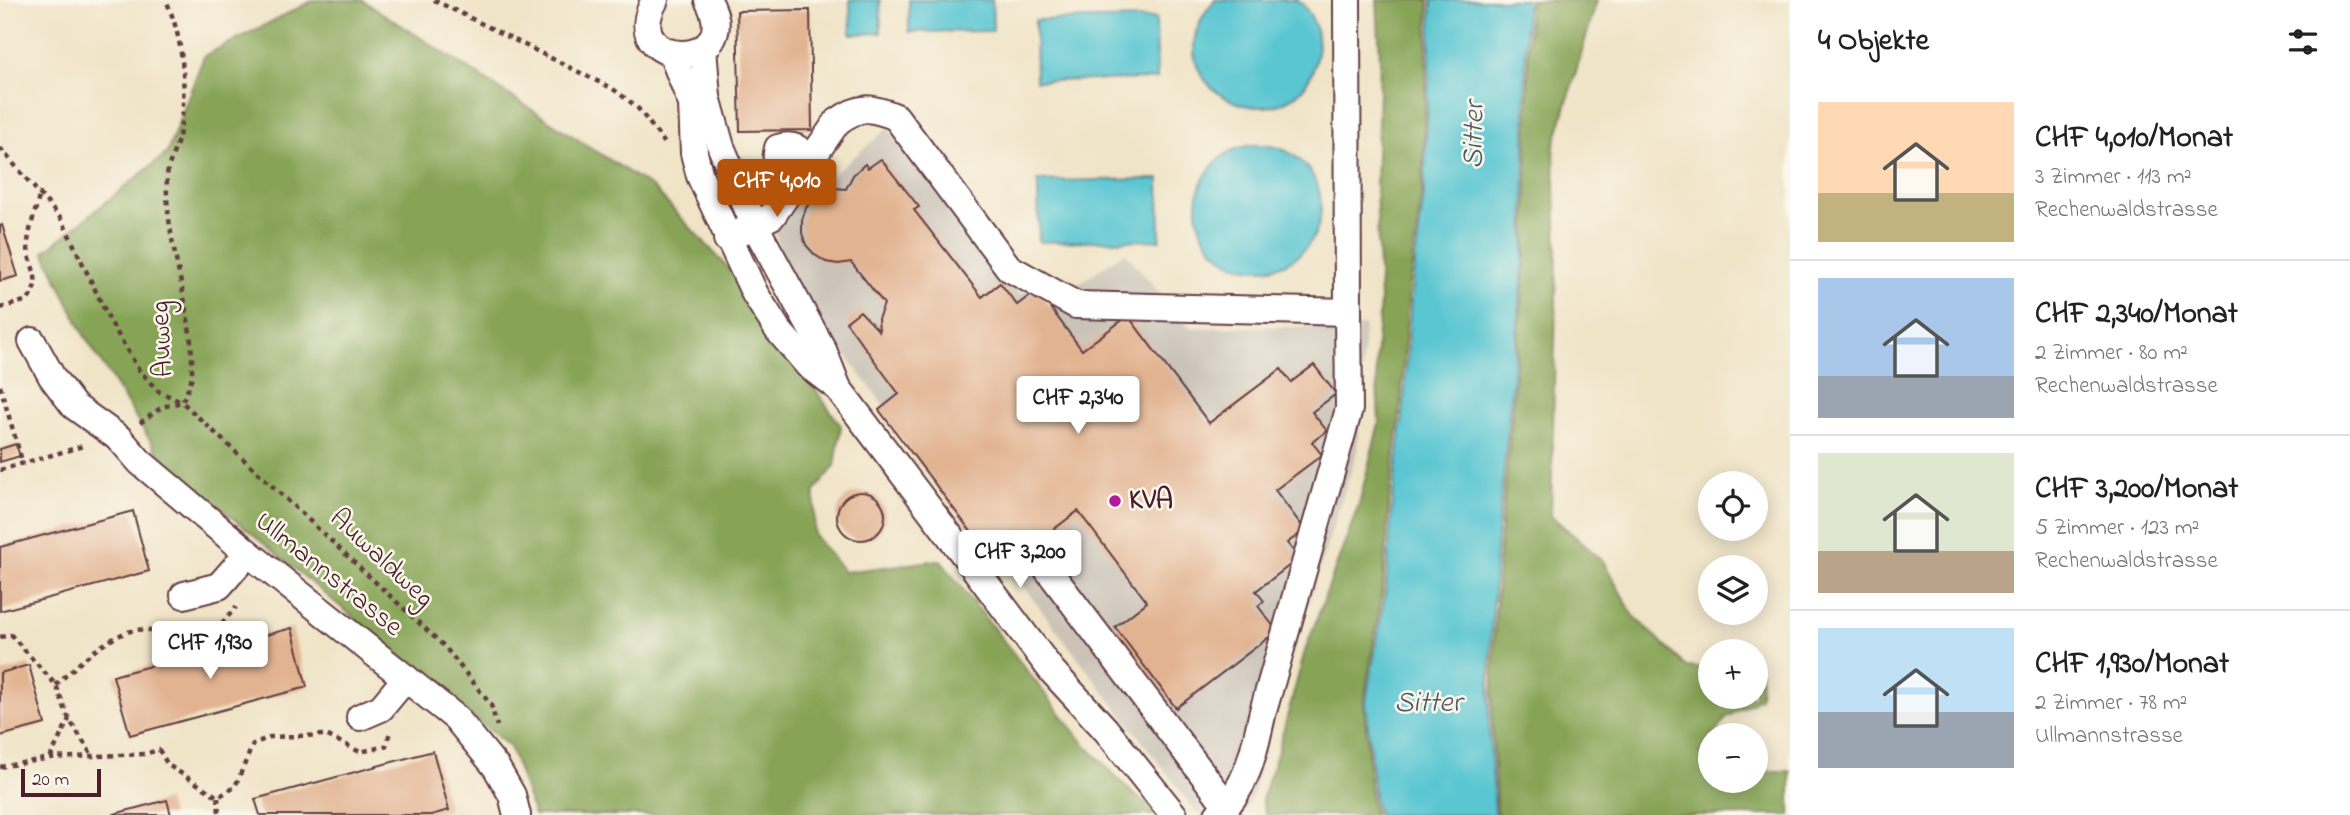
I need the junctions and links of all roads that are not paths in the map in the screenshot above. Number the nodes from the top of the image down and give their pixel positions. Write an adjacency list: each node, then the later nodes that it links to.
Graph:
1 (655, 0): 5 (street)
2 (708, 0): 4 (street)
3 (1347, 0): 8 (street)
4 (703, 48): 5 (street); 6 (street)
5 (673, 54): 7 (street)
6 (755, 226): 7 (street); 8 (street); 10 (street)
7 (727, 239): 10 (street)
8 (1348, 312): 16 (street)
9 (32, 341): 12 (street, Ullmannstrasse)
10 (838, 388): 18 (street)
11 (1033, 550): 16 (street)
12 (248, 553): 13 (street); 14 (street, Ullmannstrasse)
13 (184, 594)
14 (406, 678): 15 (street); 17 (street, Ullmannstrasse)
15 (360, 718)
16 (1223, 811)
17 (517, 815)
18 (1174, 815)

